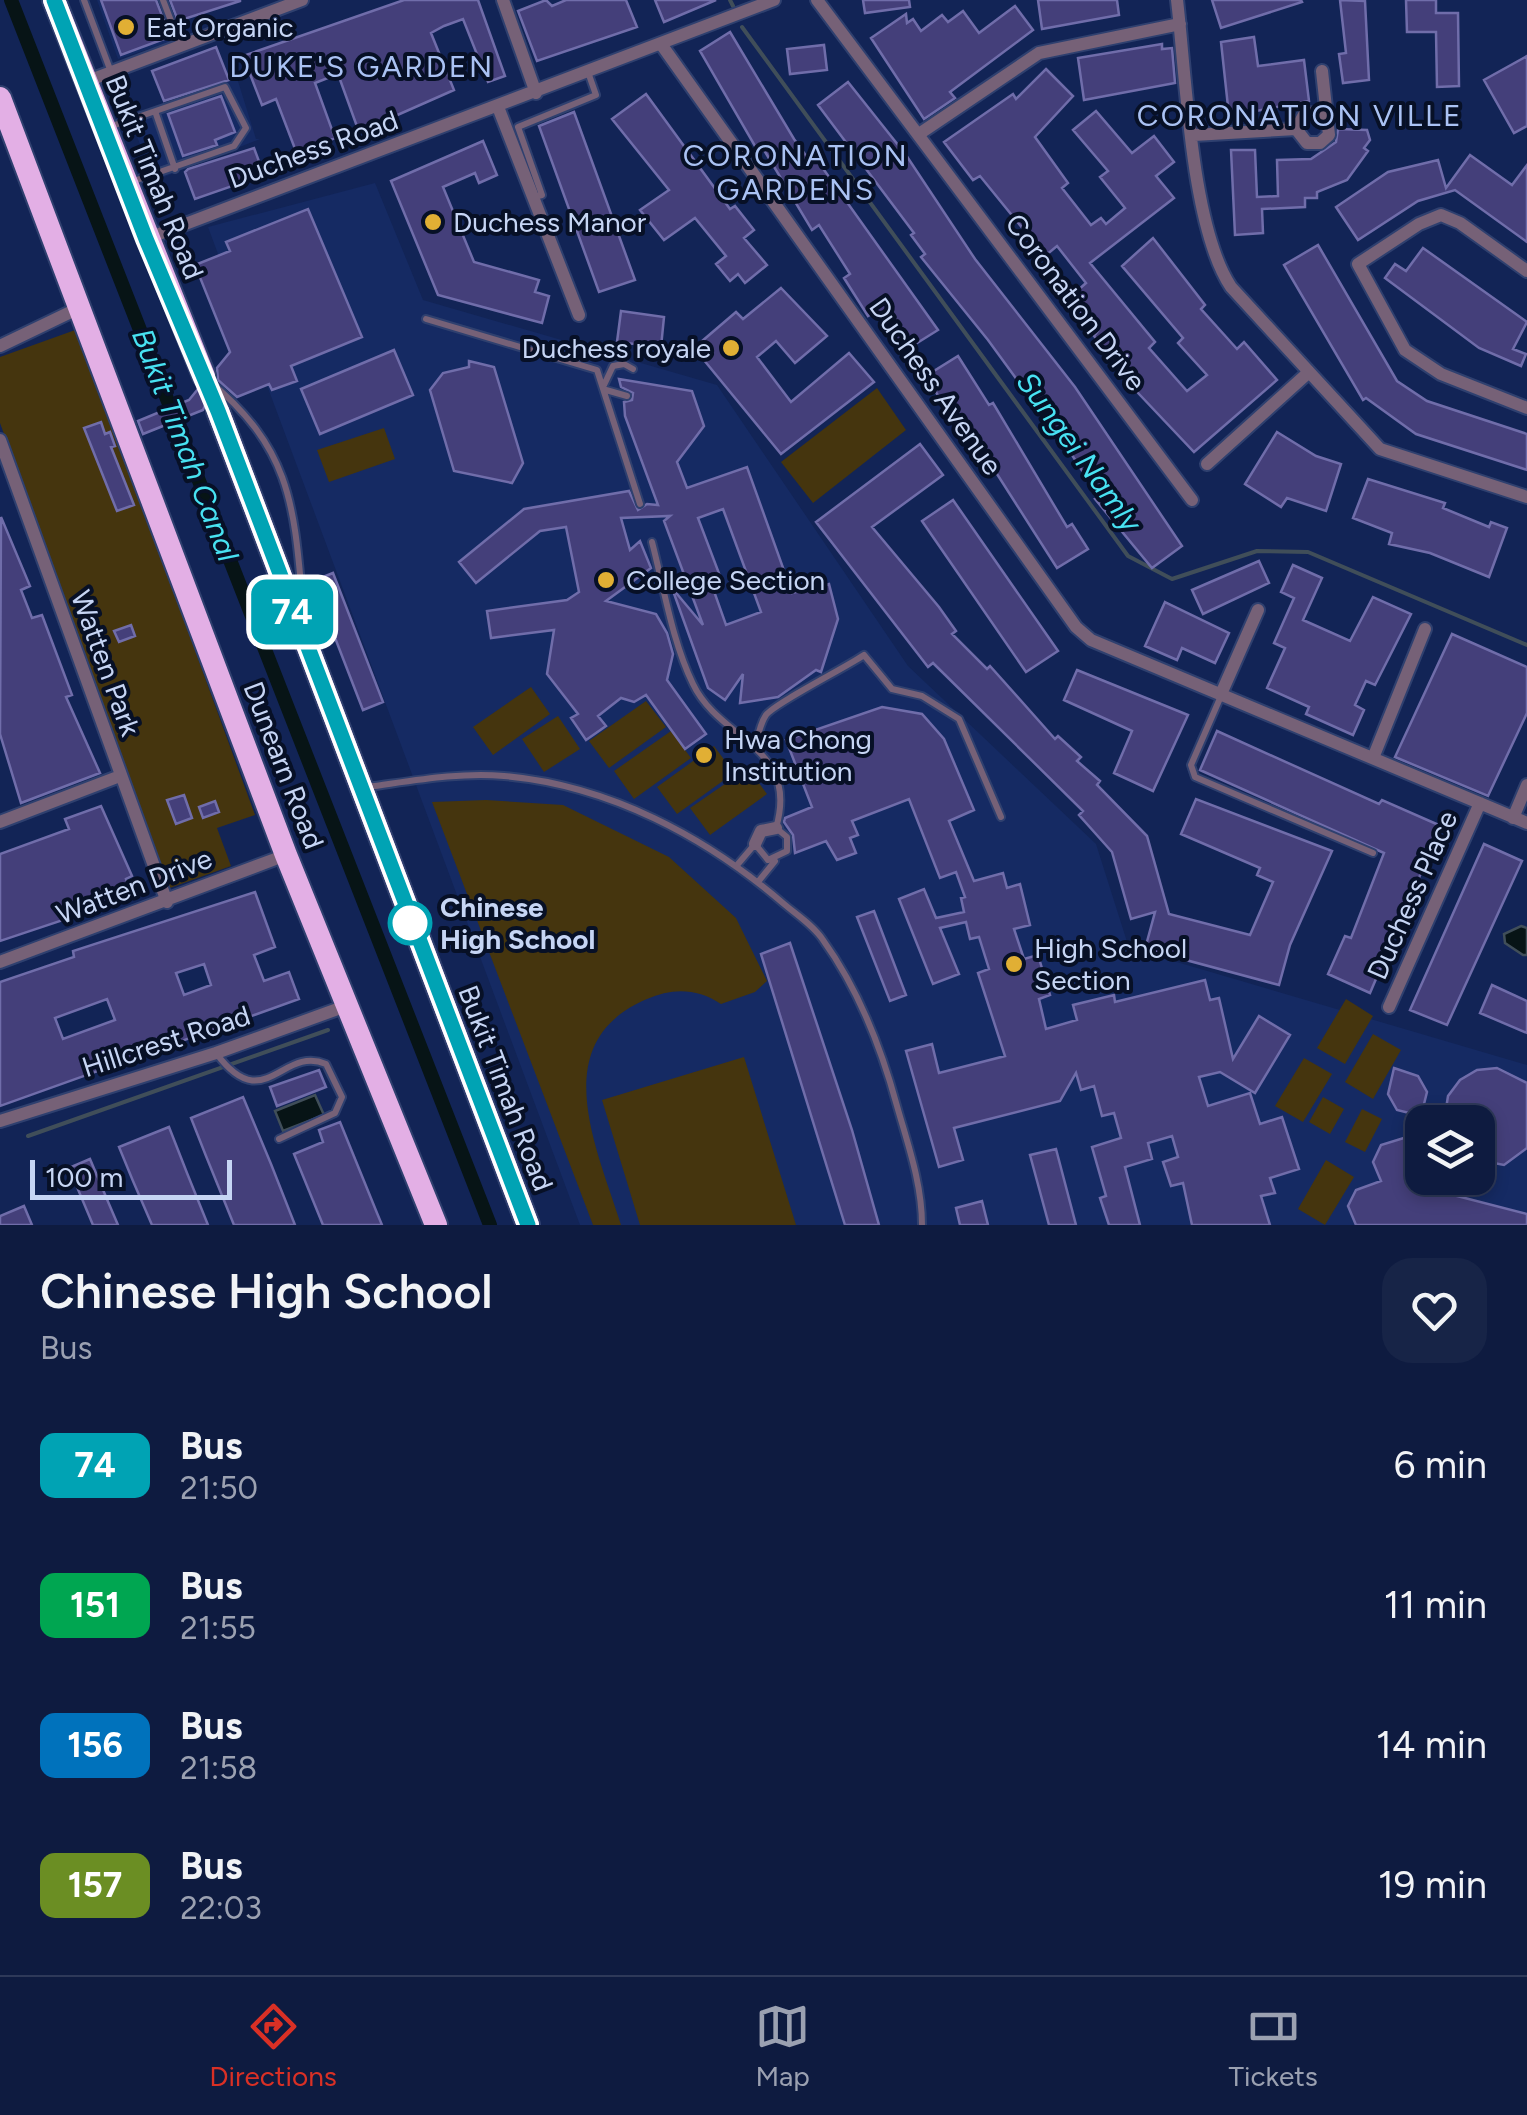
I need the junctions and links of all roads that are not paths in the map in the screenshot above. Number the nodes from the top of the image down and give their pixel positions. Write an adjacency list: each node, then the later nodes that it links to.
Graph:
1 (54, 0): 15 (highway, Bukit Timah Road)
2 (84, 0): 14 (lane)
3 (163, 0): 11 (lane)
4 (302, 0): 11 (street)
5 (503, 0): 16 (street)
6 (774, 0): 10 (street, Duchess Road)
7 (818, 0): 23 (street, Coronation Drive)
8 (1177, 0): 9 (street)
9 (1180, 24): 23 (street); 24 (street)
10 (661, 44): 12 (street, Duchess Road); 50 (street, Duchess Avenue)
11 (181, 48): 14 (street)
12 (588, 71): 16 (street, Duchess Road); 27 (lane)
13 (1322, 71): 20 (street)
14 (111, 73): 15 (street)
15 (85, 82): 21 (highway, Bukit Timah Road)
16 (536, 93): 18 (street, Duchess Road)
17 (0, 98): 30 (highway, Dunearn Road)
18 (498, 107): 27 (street); 28 (street, Duchess Road)
19 (156, 114): 21 (lane); 25 (lane); 25 (lane)
20 (1323, 114): 22 (street); 22 (street)
21 (104, 128): 26 (highway, Bukit Timah Road)
22 (1296, 129): 24 (street)
23 (919, 134): 44 (street, Coronation Drive)
24 (1194, 135): 35 (street)
25 (175, 169): 26 (lane)
26 (126, 184): 28 (highway, Bukit Timah Road)
27 (534, 197): 31 (street)
28 (146, 239): 36 (highway, Bukit Timah Road)
29 (1527, 271): 39 (street)
30 (78, 308): 33 (street); 63 (highway, Dunearn Road)
31 (579, 316)
32 (426, 320): 37 (lane)
33 (0, 346)
34 (633, 369): 37 (lane)
35 (1309, 372): 42 (street); 43 (street)
36 (204, 376): 49 (lane)
37 (605, 388): 38 (lane); 45 (lane)
38 (627, 396)
39 (1527, 408)
40 (218, 411): 49 (highway, Bukit Timah Road)
41 (0, 440): 53 (street, Watten Park)
42 (1207, 464)
43 (1527, 497)
44 (1192, 500)
45 (640, 504)
46 (652, 542): 51 (lane)
47 (1258, 610): 50 (street)
48 (1425, 629): 52 (street)
49 (308, 655): 55 (highway, Bukit Timah Road)
50 (1221, 694): 52 (street, Duchess Avenue); 62 (lane)
51 (756, 746): 57 (lane); 60 (lane)
52 (1373, 758): 56 (street, Duchess Avenue)
53 (120, 776): 59 (street); 67 (street, Watten Park)
54 (1527, 785): 58 (street, Duchess Avenue)
55 (363, 788): 65 (lane); 75 (highway, Bukit Timah Road)
56 (1480, 803): 58 (street, Duchess Avenue); 70 (street, Duchess Place)
57 (1001, 816)
58 (1520, 821)
59 (0, 822)
60 (776, 828): 61 (street); 64 (lane)
61 (755, 844): 64 (lane); 65 (lane)
62 (1373, 853)
63 (286, 855): 67 (street, Watten Drive); 69 (highway, Dunearn Road)
64 (776, 860): 66 (lane)
65 (738, 864): 66 (lane)
66 (758, 882): 76 (lane)
67 (167, 902): 68 (street, Watten Drive)
68 (0, 962)
69 (346, 1006): 71 (street, Hillcrest Road); 74 (highway, Dunearn Road)
70 (1390, 1008)
71 (219, 1057): 72 (street, Hillcrest Road); 73 (lane)
72 (0, 1122)
73 (279, 1139)
74 (436, 1225)
75 (528, 1225)
76 (922, 1225)

